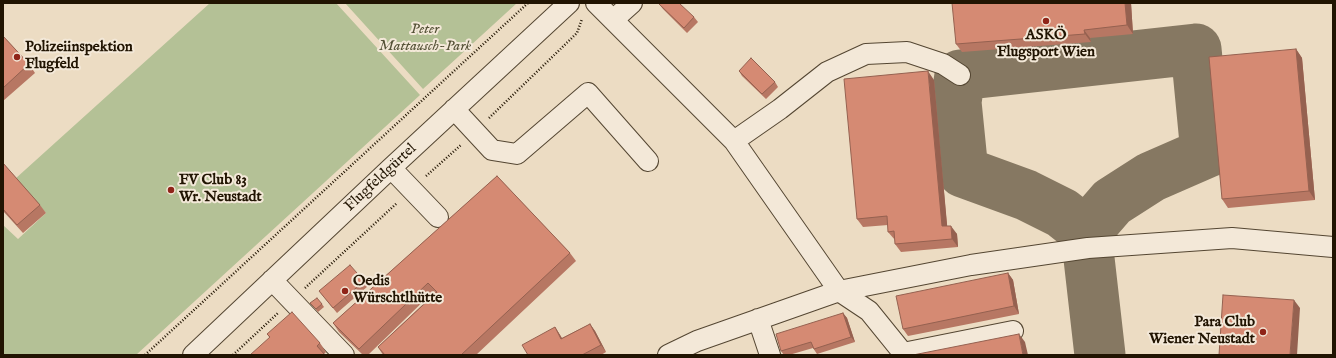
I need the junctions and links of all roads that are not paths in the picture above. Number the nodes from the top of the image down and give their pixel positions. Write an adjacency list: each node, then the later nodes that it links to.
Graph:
1 (569, 3): 6 (street, Flugfeldgürtel)
2 (596, 3): 4 (street)
3 (632, 3): 4 (street)
4 (613, 20): 7 (street)
5 (960, 75): 7 (street)
6 (454, 109): 8 (street); 9 (street, Flugfeldgürtel)
7 (734, 141): 13 (street)
8 (648, 161)
9 (391, 168): 10 (street); 12 (street, Flugfeldgürtel)
10 (438, 217)
11 (1333, 247): 13 (street)
12 (272, 280): 16 (street, Flugfeldgürtel); 17 (street)
13 (840, 291): 14 (street); 15 (street)
14 (758, 320): 18 (street); 19 (street)
15 (1013, 331)
16 (193, 355)
17 (344, 355)
18 (668, 355)
19 (770, 355)

